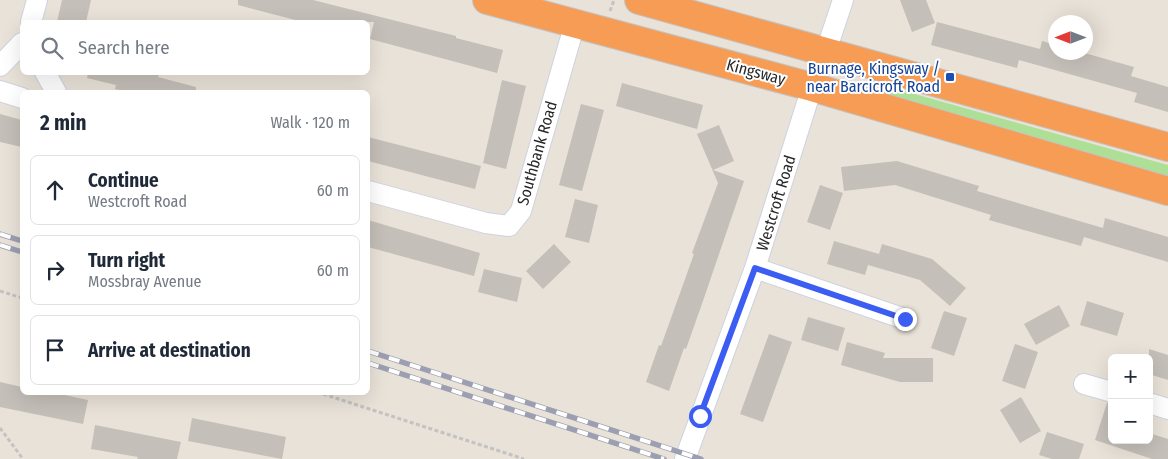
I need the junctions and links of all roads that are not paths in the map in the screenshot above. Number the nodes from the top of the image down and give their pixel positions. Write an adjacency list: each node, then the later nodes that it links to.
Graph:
1 (37, 0): 5 (street)
2 (487, 0): 6 (highway, Kingsway)
3 (639, 0): 8 (highway)
4 (843, 0): 8 (street)
5 (32, 20)
6 (575, 23): 11 (highway, Kingsway); 17 (street, Southbank Road)
7 (20, 44): 9 (street)
8 (826, 51): 15 (highway)
9 (0, 66)
10 (47, 75): 12 (street)
11 (812, 87): 16 (highway, Kingsway); 18 (street, Westcroft Road)
12 (55, 90)
13 (0, 91): 14 (street)
14 (20, 97)
15 (1168, 147)
16 (1168, 191)
17 (370, 192)
18 (755, 268): 19 (street); 24 (street, Westcroft Road)
19 (905, 319)
20 (1084, 384): 21 (street)
21 (1108, 391)
22 (1153, 404): 23 (street)
23 (1168, 408)
24 (685, 459)

